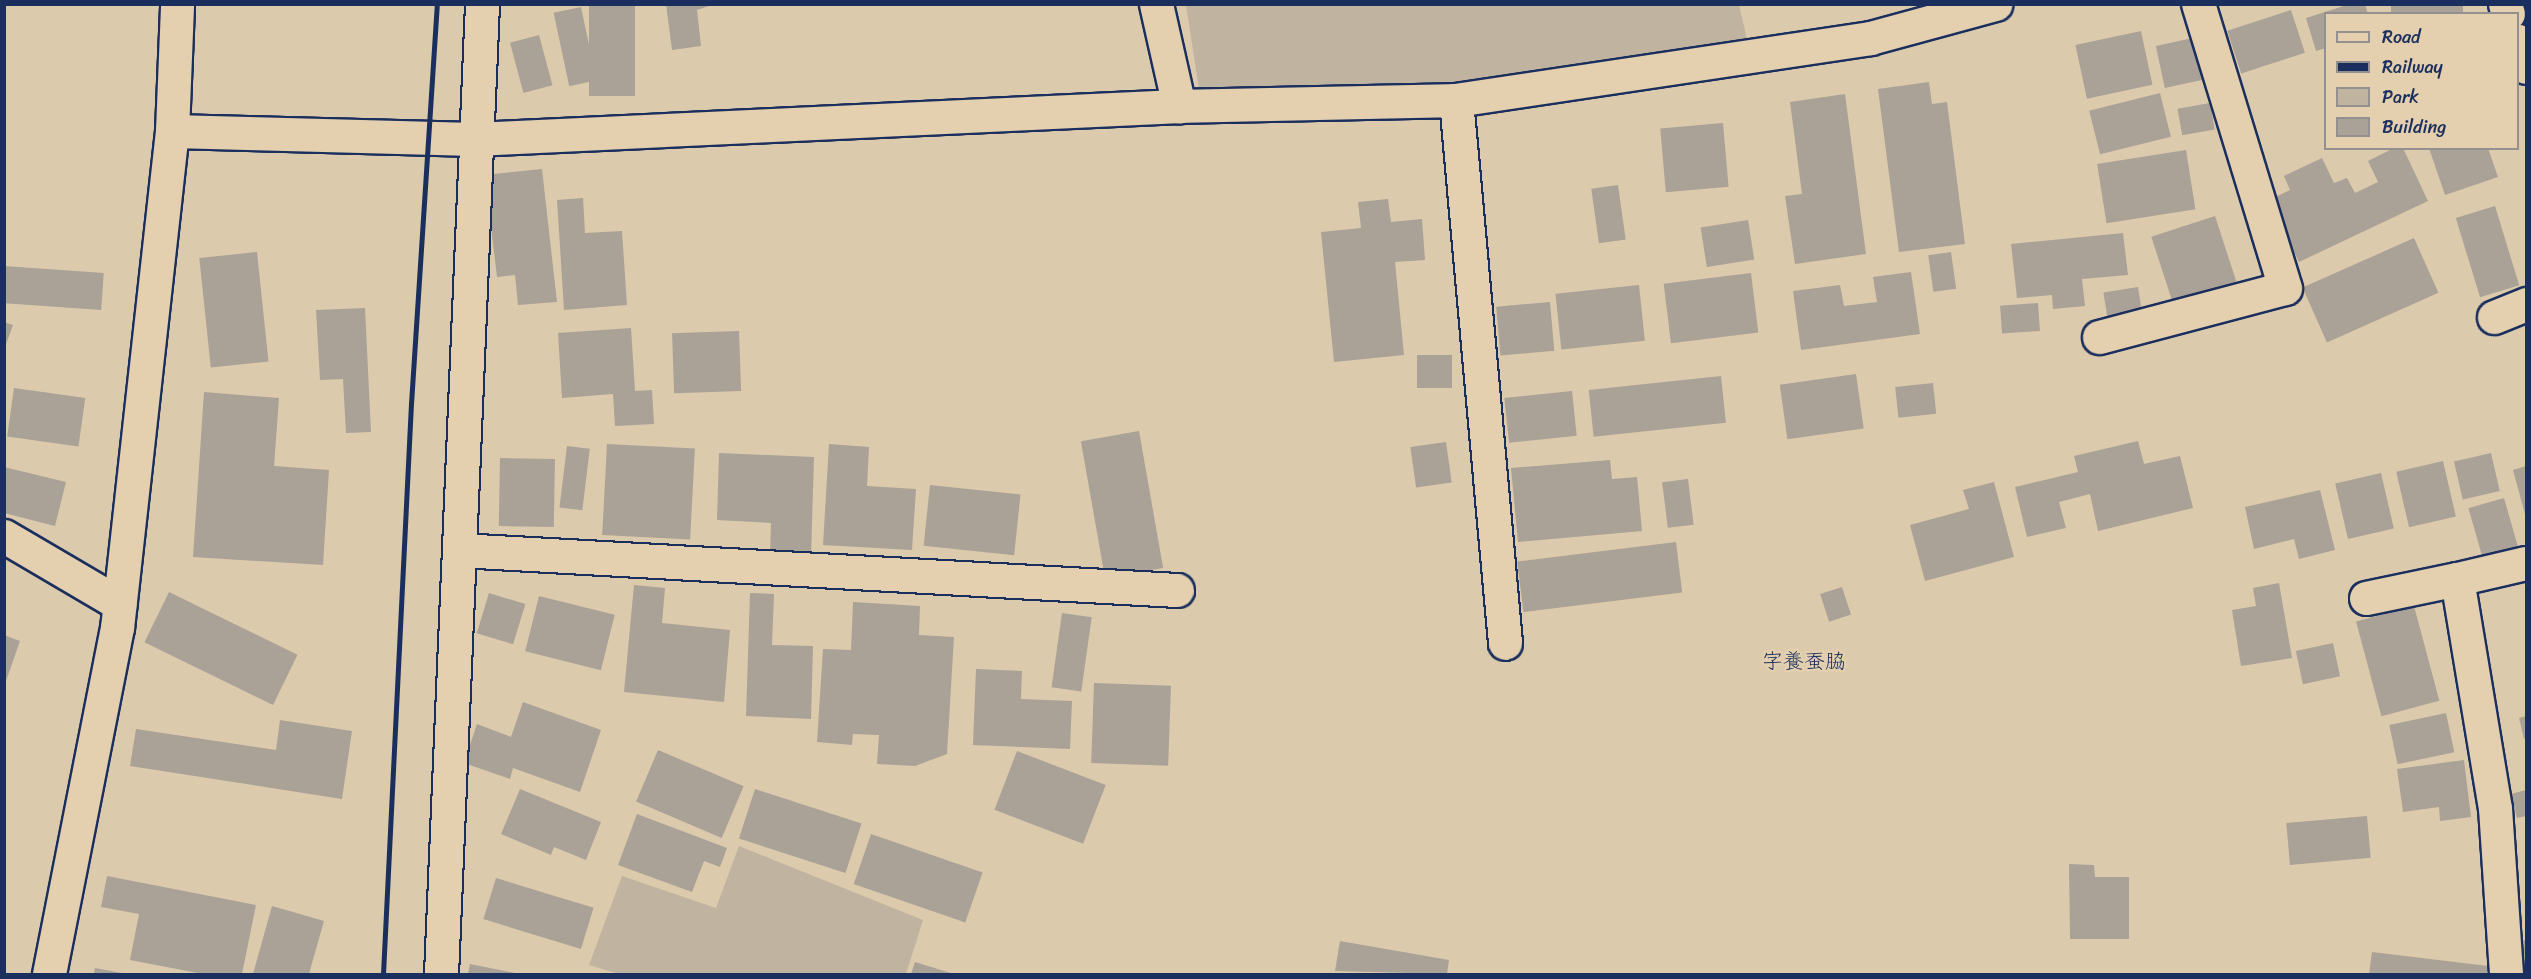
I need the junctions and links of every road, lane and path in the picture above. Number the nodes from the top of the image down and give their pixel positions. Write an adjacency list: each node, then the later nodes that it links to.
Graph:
1 (177, 4): 10 (street)
2 (482, 4): 11 (street)
3 (1156, 4): 9 (street)
4 (1995, 4): 8 (street)
5 (2198, 4): 14 (street)
6 (2519, 47): 7 (street)
7 (2526, 67)
8 (1456, 100): 9 (street); 22 (street)
9 (1179, 106): 11 (street)
10 (172, 131): 11 (street); 21 (street)
11 (474, 139): 16 (street)
12 (2526, 304): 13 (street)
13 (2494, 317)
14 (2099, 337)
15 (4, 536): 21 (street)
16 (459, 550): 19 (street); 24 (street)
17 (2526, 563): 18 (street)
18 (2457, 579): 20 (street); 25 (street)
19 (1177, 590)
20 (2366, 598)
21 (120, 604): 23 (street)
22 (1505, 643)
23 (49, 975)
24 (441, 975)
25 (2506, 975)

